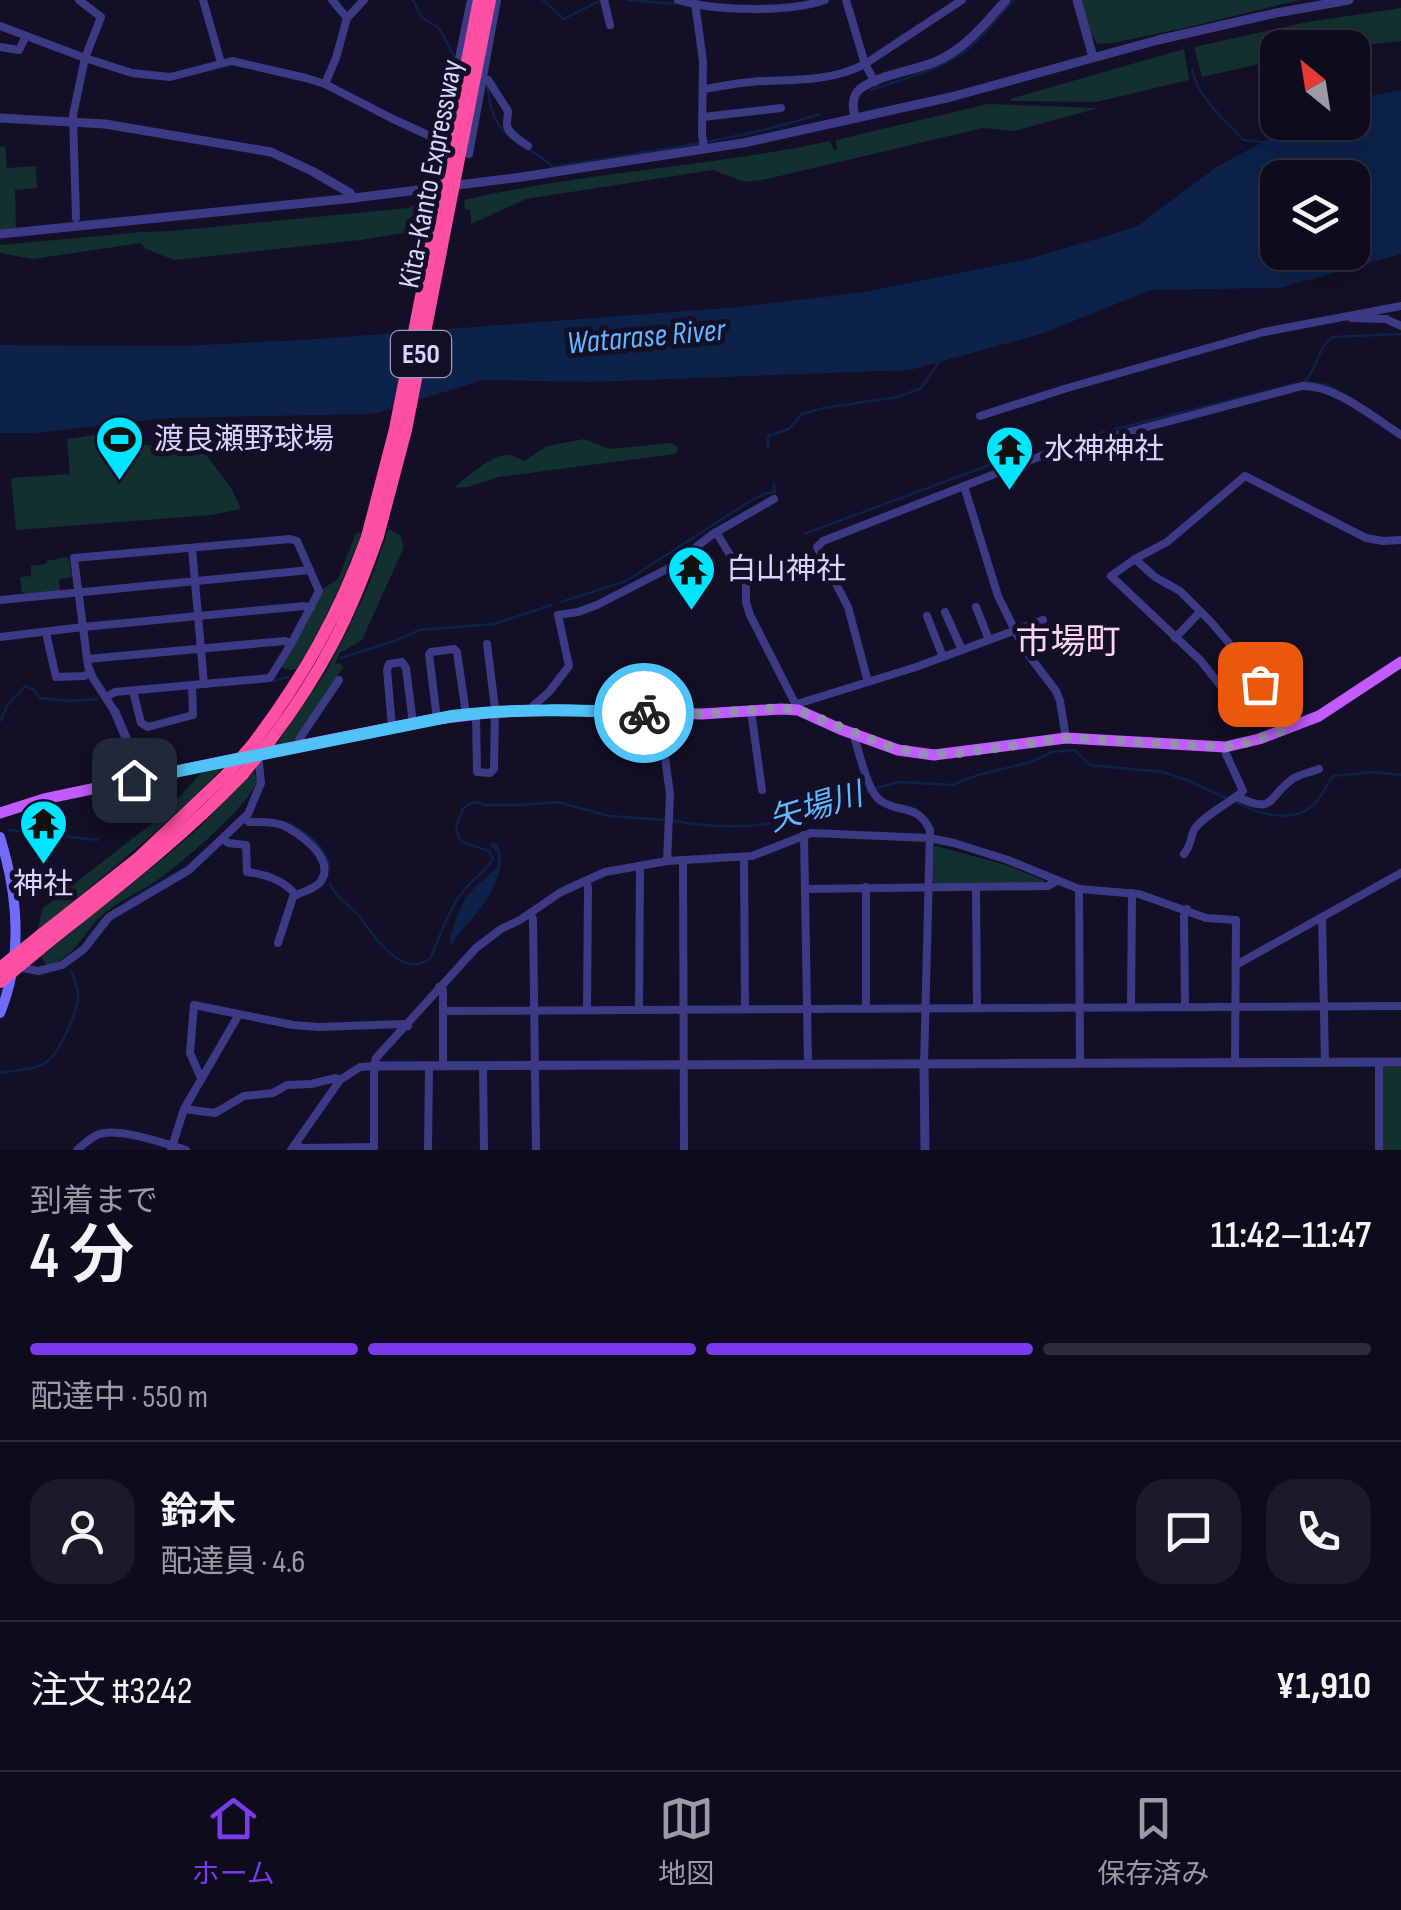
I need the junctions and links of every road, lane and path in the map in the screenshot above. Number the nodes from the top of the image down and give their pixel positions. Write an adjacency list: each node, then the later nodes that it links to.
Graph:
1 (79, 0): 23 (street)
2 (203, 0): 24 (street)
3 (332, 0): 17 (street)
4 (364, 0): 17 (street)
5 (470, 0): 37 (street)
6 (479, 0): 52 (highway, Kita-Kanto Expressway / E50, bridge)
7 (494, 0): 30 (street); 52 (highway, Kita-Kanto Expressway / E50, bridge)
8 (604, 0): 18 (street)
9 (678, 0): 16 (street)
10 (825, 0): 16 (street)
11 (846, 0): 25 (street)
12 (962, 0): 25 (street)
13 (1006, 0): 27 (street)
14 (1077, 0): 22 (street)
15 (1349, 0): 22 (street)
16 (695, 3): 29 (street)
17 (347, 18): 28 (street)
18 (610, 25)
19 (0, 26): 20 (street)
20 (26, 36): 21 (street); 23 (street)
21 (0, 47)
22 (1093, 57): 35 (street)
23 (85, 58): 24 (street); 36 (street)
24 (222, 63): 28 (street)
25 (865, 64): 27 (street); 29 (street)
26 (488, 80): 31 (street)
27 (875, 82): 35 (street)
28 (325, 84): 37 (street)
29 (704, 89): 33 (street)
30 (480, 94): 31 (street); 37 (street)
31 (498, 95): 38 (street)
32 (781, 108): 33 (street)
33 (703, 117): 39 (street)
34 (0, 118): 36 (street)
35 (855, 118): 39 (street)
36 (72, 121): 41 (street); 42 (street)
37 (442, 140): 40 (street)
38 (528, 146)
39 (704, 149): 40 (street)
40 (438, 188): 41 (street)
41 (354, 198): 43 (street)
42 (76, 218)
43 (0, 234)
44 (1401, 306): 45 (street)
45 (1347, 316): 46 (street); 47 (street)
46 (1401, 326)
47 (980, 416)
48 (1401, 435): 49 (street)
49 (964, 486): 68 (street); 82 (street)
50 (774, 499): 51 (street)
51 (716, 532): 88 (street); 89 (street)
52 (373, 536): 103 (highway, Kita-Kanto Expressway / E50); 135 (highway, Kita-Kanto Expressway / E50, bridge)
53 (1401, 540): 55 (street)
54 (192, 548): 56 (street); 57 (street); 58 (street)
55 (1135, 559): 63 (street); 71 (street)
56 (310, 570): 57 (street); 61 (street)
57 (195, 582): 58 (street); 64 (street)
58 (78, 593): 59 (street); 67 (street)
59 (0, 600)
60 (976, 607): 72 (street)
61 (311, 608): 64 (street); 73 (street)
62 (945, 612): 76 (street)
63 (1200, 612): 71 (street); 84 (street)
64 (198, 616): 67 (street); 75 (street)
65 (927, 616): 77 (street)
66 (1043, 620): 68 (street)
67 (83, 627): 69 (street); 78 (street)
68 (1013, 630): 72 (street); 100 (street)
69 (46, 633): 70 (street); 80 (street)
70 (0, 637)
71 (1174, 638): 84 (street)
72 (989, 640): 76 (street)
73 (291, 644): 75 (street); 83 (street)
74 (486, 644): 91 (street)
75 (201, 648): 78 (street); 83 (street)
76 (962, 650): 77 (street)
77 (944, 657): 82 (street)
78 (87, 659): 80 (street)
79 (1401, 662): 98 (main road)
80 (91, 673): 87 (street)
81 (339, 680): 101 (street)
82 (868, 682): 88 (street)
83 (204, 684): 85 (street)
84 (1260, 684): 98 (street)
85 (192, 685): 86 (street); 86 (street)
86 (133, 690): 87 (street)
87 (106, 697): 90 (street)
88 (797, 707): 92 (main road); 99 (main road)
89 (532, 710): 91 (main road); 94 (main road)
90 (116, 712): 105 (street)
91 (495, 712): 93 (main road); 93 (street)
92 (751, 712): 94 (main road); 106 (street)
93 (471, 714): 95 (main road); 95 (street)
94 (659, 714): 117 (street)
95 (437, 718): 96 (main road)
96 (412, 724): 97 (main road); 97 (street)
97 (392, 728): 101 (main road)
98 (1288, 729): 102 (main road)
99 (856, 735): 100 (main road); 112 (street)
100 (1066, 738): 102 (main road)
101 (300, 746): 103 (main road)
102 (1225, 747): 107 (street)
103 (255, 749): 105 (main road); 109 (street); 134 (highway, Kita-Kanto Expressway / E50, bridge)
104 (1319, 769): 107 (street)
105 (134, 780): 108 (main road)
106 (762, 790)
107 (1237, 797): 114 (street)
108 (0, 813)
109 (245, 818): 113 (street); 128 (street)
110 (804, 835): 112 (street); 115 (street); 124 (street)
111 (0, 837): 134 (main road)
112 (930, 838): 121 (street); 122 (street)
113 (222, 839): 128 (street); 134 (street)
114 (1184, 854)
115 (744, 857): 116 (street); 148 (street)
116 (683, 860): 117 (street); 147 (street)
117 (666, 861): 118 (street)
118 (640, 866): 120 (street); 151 (street)
119 (1401, 874): 131 (street)
120 (586, 880): 130 (street); 150 (street)
121 (1056, 881): 123 (street); 126 (street)
122 (928, 886): 123 (street); 125 (street); 145 (street)
123 (976, 886): 146 (street)
124 (805, 888): 125 (street); 143 (street)
125 (866, 888): 144 (street)
126 (1080, 889): 127 (street); 140 (street)
127 (1132, 893): 129 (street); 141 (street)
128 (295, 894): 132 (street)
129 (1187, 910): 133 (street); 142 (street)
130 (530, 913): 136 (street); 149 (street)
131 (1322, 917): 133 (street); 138 (street)
132 (278, 943)
133 (1236, 964): 137 (street)
134 (4, 965): 153 (main road)
135 (0, 982)
136 (439, 986): 152 (street); 155 (street)
137 (1235, 1006): 138 (street); 142 (street); 160 (street)
138 (1324, 1006): 139 (street); 156 (street)
139 (1401, 1006)
140 (1080, 1007): 141 (street); 146 (street); 159 (street)
141 (1131, 1007): 142 (street)
142 (1185, 1007)
143 (807, 1008): 144 (street); 148 (street); 161 (street)
144 (866, 1008): 145 (street)
145 (926, 1008): 146 (street); 162 (street)
146 (977, 1008)
147 (684, 1009): 148 (street); 151 (street); 164 (street)
148 (746, 1009)
149 (534, 1010): 150 (street); 152 (street); 163 (street)
150 (587, 1010): 151 (street)
151 (640, 1010)
152 (443, 1011): 167 (street)
153 (0, 1013)
154 (238, 1016): 155 (street); 169 (street); 169 (street)
155 (408, 1026): 165 (street)
156 (1325, 1062): 157 (street); 160 (street)
157 (1380, 1062): 158 (street); 182 (street)
158 (1401, 1062)
159 (1080, 1063): 160 (street); 162 (street)
160 (1235, 1063)
161 (808, 1064): 162 (street); 164 (street)
162 (924, 1064): 181 (street)
163 (533, 1065): 164 (street); 168 (street); 179 (street)
164 (684, 1065): 180 (street)
165 (374, 1066): 166 (street); 170 (street); 174 (street)
166 (429, 1066): 167 (street); 177 (street)
167 (443, 1066): 168 (street)
168 (483, 1066): 178 (street)
169 (201, 1078): 171 (street)
170 (340, 1080): 171 (street); 172 (street)
171 (184, 1109): 173 (street)
172 (293, 1147): 174 (street)
173 (171, 1148): 175 (street); 176 (street)
174 (374, 1148)
175 (78, 1150)
176 (186, 1150)
177 (428, 1150)
178 (484, 1150)
179 (536, 1150)
180 (684, 1150)
181 (925, 1150)
182 (1380, 1150)

